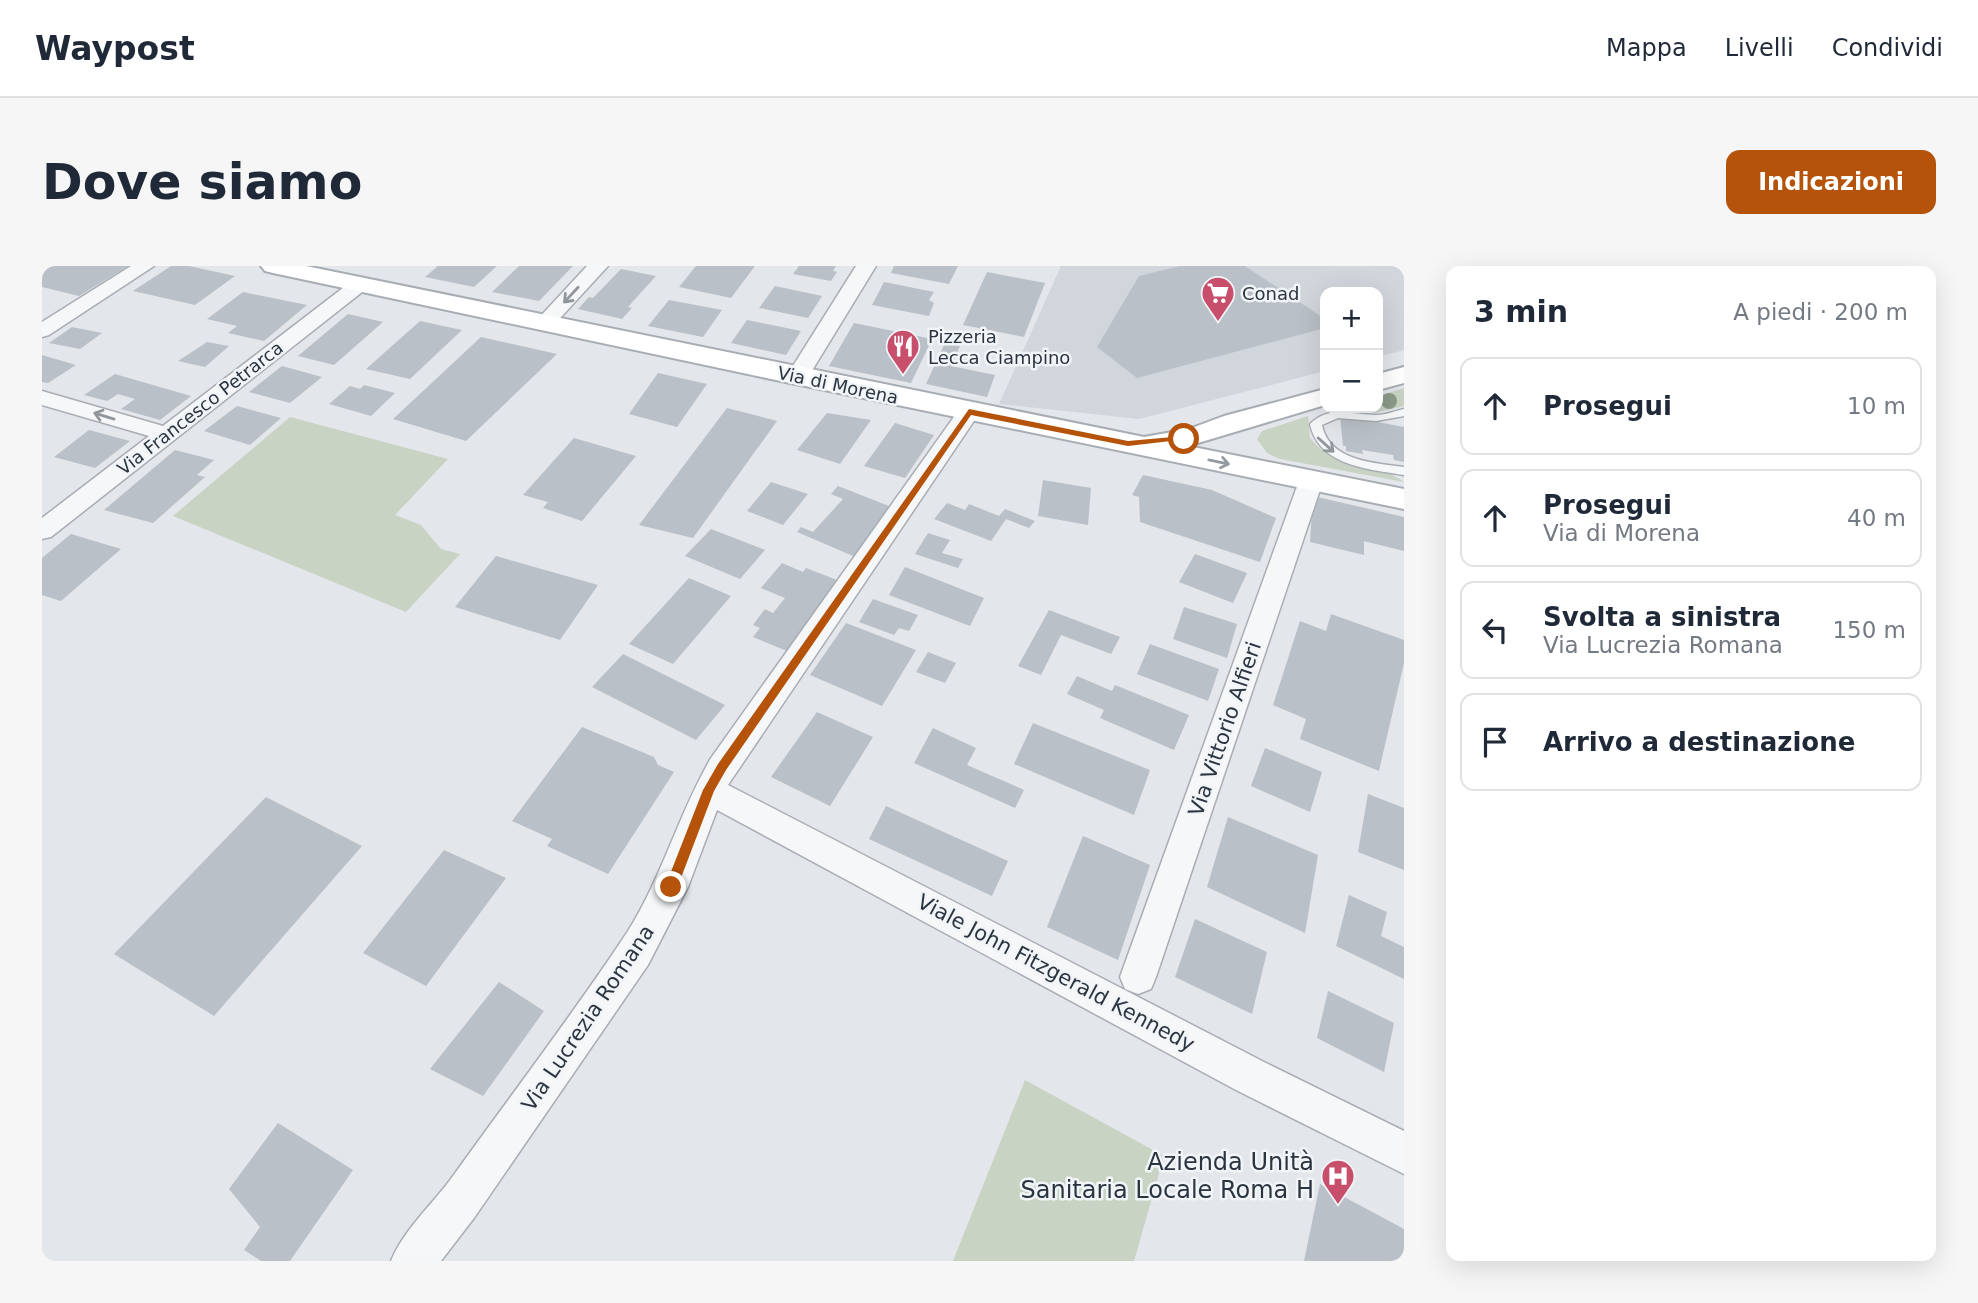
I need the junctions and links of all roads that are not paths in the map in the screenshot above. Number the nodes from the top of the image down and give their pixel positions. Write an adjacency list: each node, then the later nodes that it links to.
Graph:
1 (144, 266): 7 (street)
2 (273, 266): 5 (street, Via di Morena)
3 (598, 266): 6 (street, one-way to 6)
4 (866, 266): 9 (street)
5 (359, 285): 6 (street, Via di Morena); 16 (street, Via Francesco Petrarca)
6 (544, 324): 9 (street, Via di Morena)
7 (42, 331)
8 (1404, 375): 10 (street)
9 (797, 377): 13 (street, Via di Morena)
10 (1383, 381)
11 (42, 398): 16 (street, one-way to 11)
12 (1320, 398): 15 (street)
13 (969, 412): 17 (street, Via di Morena); 23 (street, Via Lucrezia Romana)
14 (1404, 412): 18 (lane, one-way to 18)
15 (1246, 419): 17 (street); 19 (street)
16 (166, 434): 22 (street, Via Francesco Petrarca)
17 (1128, 443): 19 (street, Via di Morena, one-way to 19)
18 (1404, 471)
19 (1275, 473): 20 (street, Via di Morena)
20 (1311, 481): 21 (street, Via di Morena); 24 (street, Via Vittorio Alfieri)
21 (1404, 499)
22 (42, 531)
23 (709, 790): 25 (street, Viale John Fitzgerald Kennedy); 26 (street, Via Lucrezia Romana)
24 (1138, 977)
25 (1404, 1153)
26 (413, 1261)

